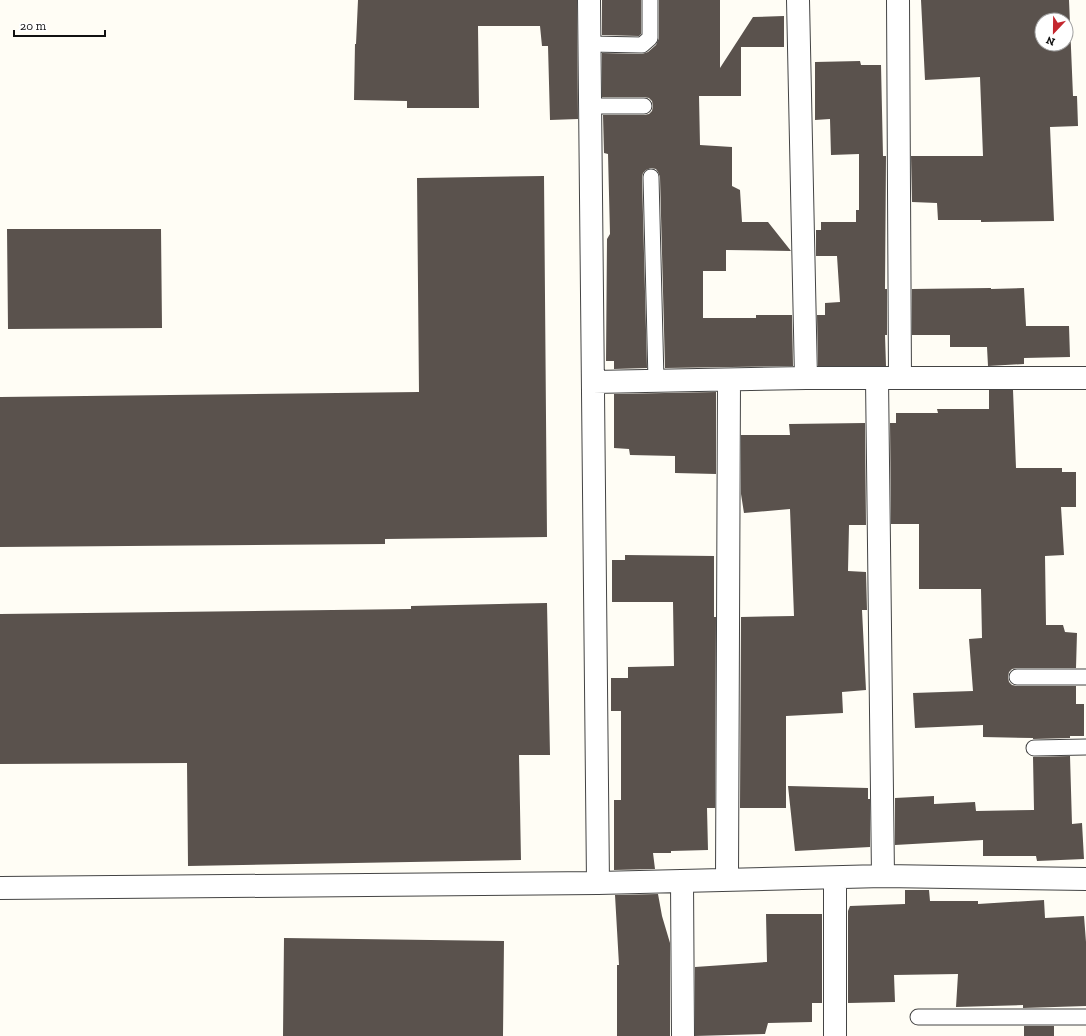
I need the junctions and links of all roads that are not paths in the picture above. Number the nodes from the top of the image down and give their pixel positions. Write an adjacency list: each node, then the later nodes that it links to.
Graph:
1 (589, 0): 5 (street)
2 (650, 0): 5 (lane)
3 (798, 0): 9 (street)
4 (898, 0): 10 (street)
5 (590, 44): 6 (street)
6 (590, 106): 7 (lane); 15 (street)
7 (644, 106)
8 (651, 177): 14 (lane)
9 (806, 378): 12 (street); 13 (street)
10 (900, 378): 11 (street); 12 (street)
11 (1086, 378)
12 (877, 379): 20 (street)
13 (729, 380): 14 (street); 23 (street)
14 (656, 381): 15 (street)
15 (594, 382): 25 (street)
16 (1017, 677): 17 (lane)
17 (1086, 677)
18 (1086, 747): 19 (lane)
19 (1034, 748)
20 (883, 876): 21 (street); 22 (street)
21 (835, 878): 23 (street); 30 (street)
22 (1086, 879)
23 (727, 880): 24 (street)
24 (682, 881): 25 (street); 29 (street)
25 (598, 883): 26 (street)
26 (0, 888)
27 (918, 1017): 28 (lane)
28 (1086, 1017)
29 (683, 1036)
30 (835, 1036)

